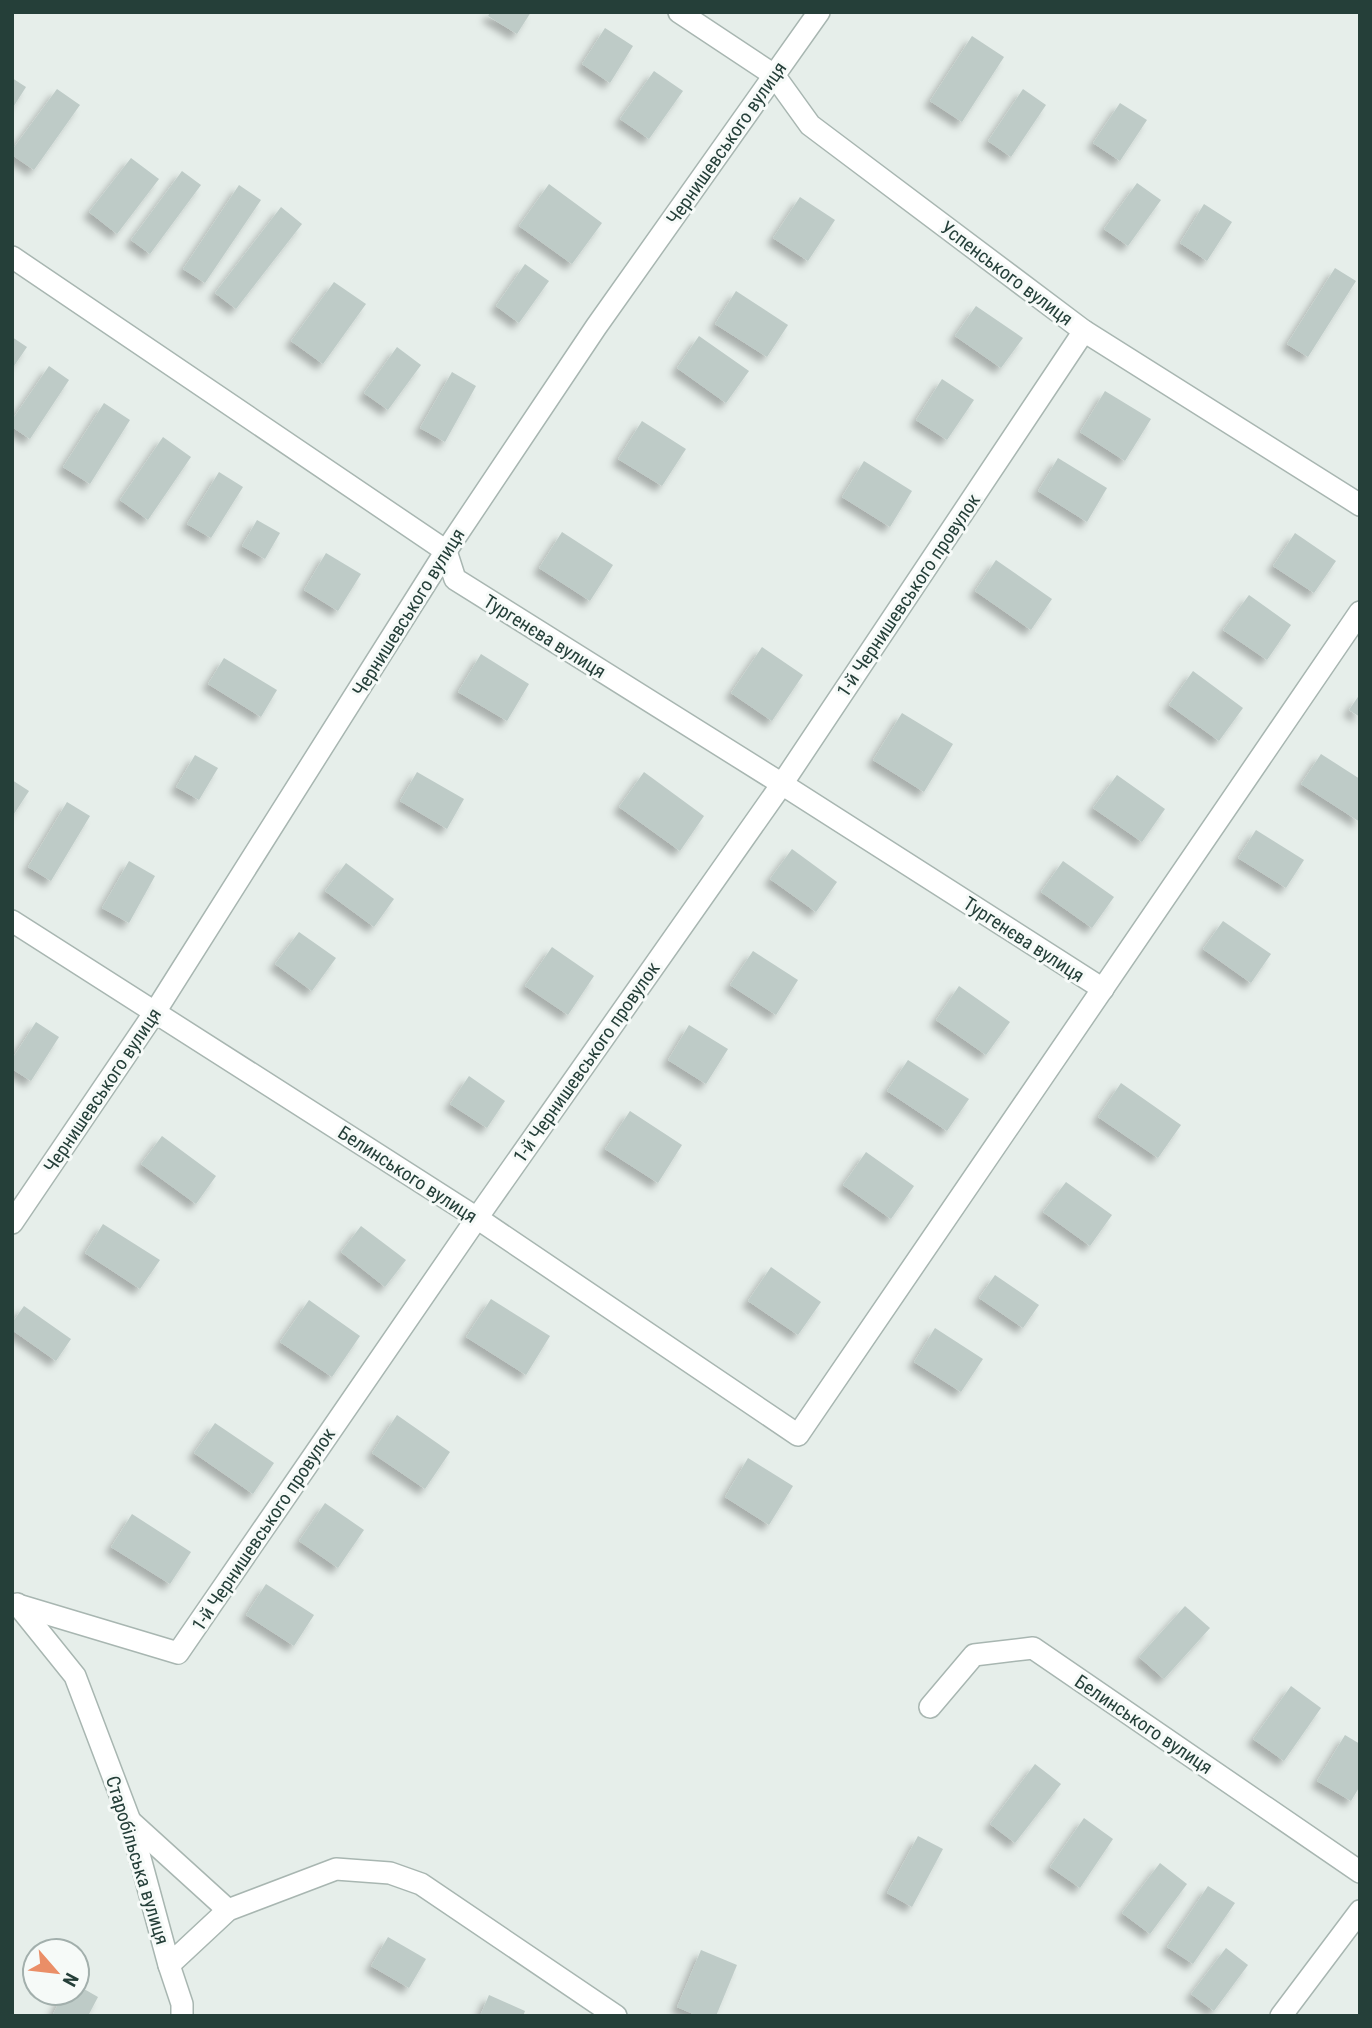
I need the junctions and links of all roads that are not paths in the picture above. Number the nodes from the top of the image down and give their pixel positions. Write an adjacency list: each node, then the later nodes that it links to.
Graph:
1 (679, 12): 3 (street, Успенського вулиця)
2 (819, 12): 3 (street, Чернишевського вулиця)
3 (774, 75): 5 (street, Успенського вулиця); 7 (street, Чернишевського вулиця)
4 (12, 257): 7 (street)
5 (1084, 331): 6 (street, Успенського вулиця); 9 (street, 1-й Чернишевського провулок)
6 (1360, 505)
7 (446, 551): 9 (street, Тургенєва вулиця); 12 (street, Чернишевського вулиця)
8 (1360, 612): 11 (street)
9 (782, 784): 11 (street, Тургенєва вулиця); 13 (street, 1-й Чернишевського провулок)
10 (12, 921): 12 (street, Белинського вулиця)
11 (1103, 989): 13 (street, Белинського вулиця)
12 (155, 1012): 13 (street, Белинського вулиця); 14 (street, Чернишевського вулиця)
13 (477, 1218): 15 (street, 1-й Чернишевського провулок)
14 (12, 1223)
15 (15, 1603): 17 (street, Старобільська вулиця)
16 (930, 1707): 18 (street, Белинського вулиця)
17 (130, 1821): 19 (street); 21 (street, Старобільська вулиця)
18 (1360, 1872)
19 (228, 1910): 21 (street, Старобільська вулиця); 23 (street, Старобільська вулиця)
20 (1360, 1911): 24 (street)
21 (169, 1965): 22 (street)
22 (182, 2016)
23 (616, 2016)
24 (1282, 2016)

